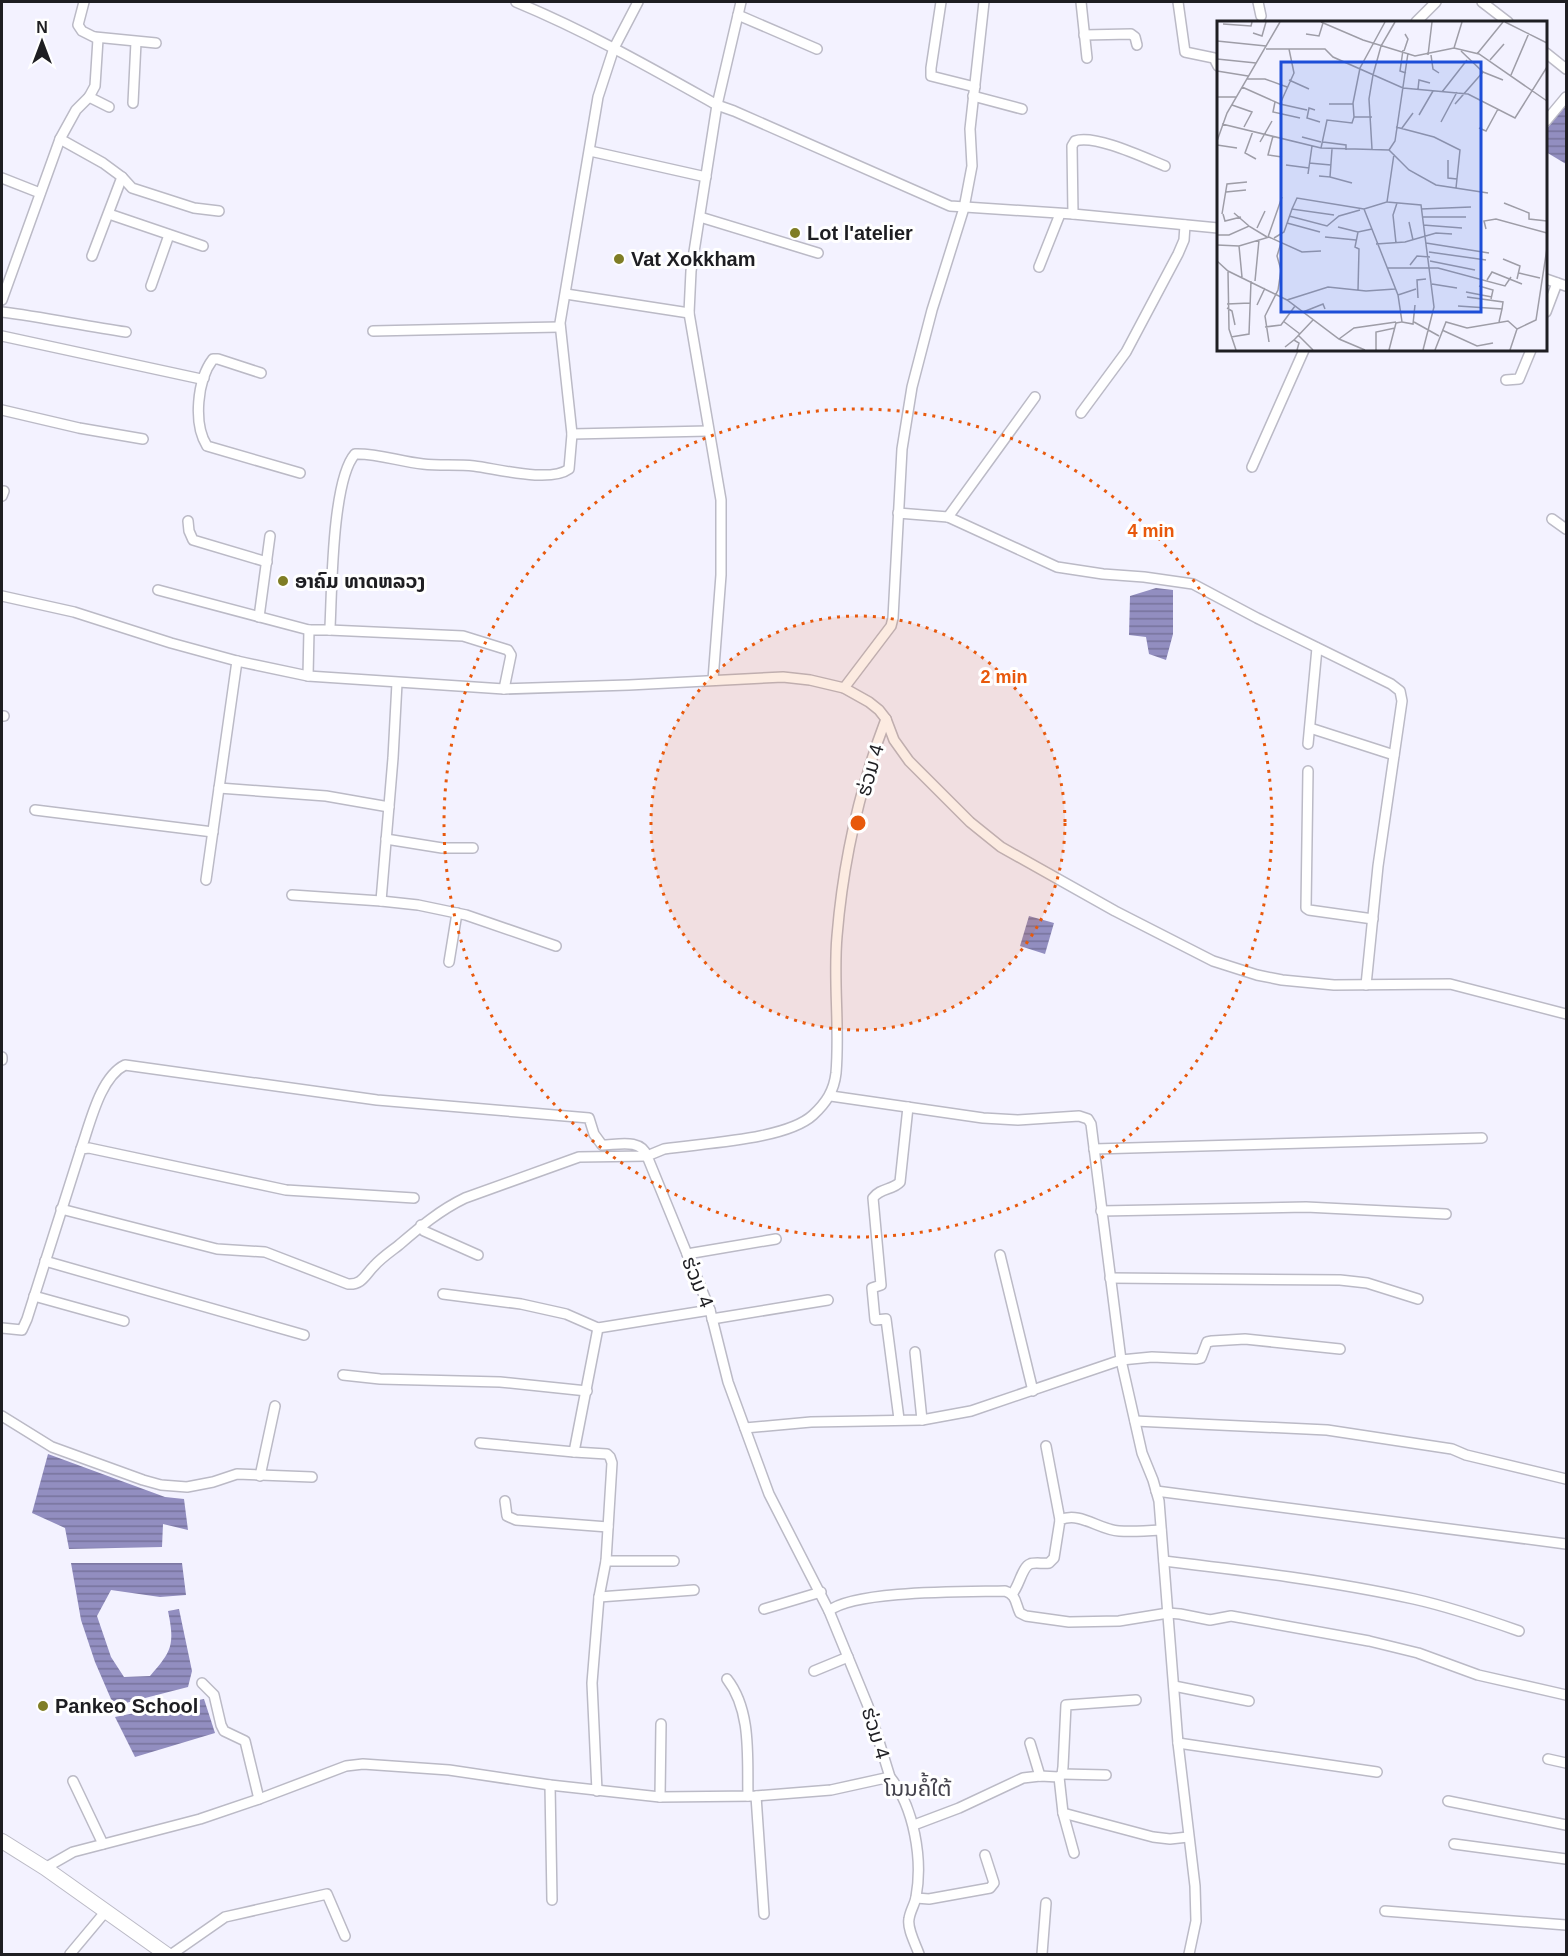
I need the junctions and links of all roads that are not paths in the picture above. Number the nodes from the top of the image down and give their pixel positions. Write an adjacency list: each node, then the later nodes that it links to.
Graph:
1 (84, 2): 17 (street)
2 (516, 2): 21 (street)
3 (638, 2): 21 (street)
4 (741, 2): 12 (street)
5 (942, 2): 27 (street)
6 (984, 2): 27 (street)
7 (1081, 2): 16 (street)
8 (1178, 2): 25 (street)
9 (1258, 2): 13 (street)
10 (1436, 2): 14 (street)
11 (1482, 2): 15 (street)
12 (738, 15): 22 (street); 31 (street)
13 (1261, 16)
14 (1417, 21)
15 (1507, 21)
16 (1084, 35): 20 (street); 24 (street)
17 (95, 37): 18 (street); 28 (street)
18 (136, 42): 19 (street); 30 (street)
19 (156, 43)
20 (1137, 45)
21 (614, 48): 31 (street); 36 (street)
22 (817, 50)
23 (1547, 54): 26 (street)
24 (1087, 58)
25 (1217, 64)
26 (1566, 69)
27 (974, 91): 33 (street); 42 (street)
28 (89, 97): 32 (street); 35 (street)
29 (1566, 97): 34 (street)
30 (133, 103)
31 (717, 105): 39 (street); 42 (street)
32 (109, 107)
33 (1022, 109)
34 (1547, 119)
35 (60, 139): 38 (street); 41 (street)
36 (590, 151): 39 (street); 58 (street)
37 (1165, 166): 45 (street)
38 (122, 177): 43 (street); 44 (street)
39 (706, 177): 47 (street)
40 (2, 178): 41 (street)
41 (40, 193): 59 (street)
42 (964, 208): 46 (street); 80 (street)
43 (219, 211)
44 (109, 213): 50 (street); 53 (street)
45 (1072, 213): 46 (street); 48 (street)
46 (1060, 214): 54 (street)
47 (700, 217): 52 (street); 62 (street)
48 (1185, 225): 49 (street); 74 (street)
49 (1217, 228)
50 (169, 235): 51 (street); 57 (street)
51 (203, 246)
52 (818, 253)
53 (92, 256)
54 (1039, 267)
55 (1547, 280): 56 (street)
56 (1562, 284): 60 (street)
57 (151, 286)
58 (566, 294): 62 (street); 63 (street)
59 (2, 300)
60 (1547, 309)
61 (2, 312): 64 (street)
62 (690, 314): 75 (street)
63 (560, 327): 65 (street); 76 (street)
64 (126, 332)
65 (373, 332)
66 (2, 336): 70 (street)
67 (1304, 351): 78 (street)
68 (1531, 351): 71 (street)
69 (261, 373): 70 (street)
70 (204, 378): 79 (street)
71 (1506, 380)
72 (1035, 398): 81 (street)
73 (2, 411): 77 (street)
74 (1081, 413)
75 (708, 431): 76 (street); 95 (street)
76 (572, 434): 91 (street)
77 (143, 439)
78 (1252, 467)
79 (300, 473)
80 (898, 513): 81 (street); 97 (street)
81 (948, 517): 92 (street)
82 (1552, 519): 84 (street)
83 (188, 521): 86 (street)
84 (1566, 529)
85 (270, 536): 86 (street)
86 (267, 562): 89 (street)
87 (158, 590): 89 (street)
88 (2, 596): 93 (street)
89 (259, 617): 90 (street)
90 (309, 630): 91 (street); 94 (street)
91 (329, 630): 98 (street)
92 (1317, 648): 100 (street); 102 (street)
93 (237, 661): 94 (street); 104 (street)
94 (308, 676): 96 (street)
95 (713, 680): 97 (street); 98 (street)
96 (397, 683): 98 (street); 105 (street)
97 (844, 688): 99 (street)
98 (504, 689)
99 (886, 719): 117 (street); 119 (street, ຮ່ວມ 4)
100 (1310, 728): 101 (street); 102 (street)
101 (1308, 744)
102 (1394, 754): 114 (street)
103 (1308, 771): 114 (street)
104 (219, 788): 105 (street); 107 (street)
105 (389, 807): 108 (street)
106 (35, 810): 107 (street)
107 (213, 832): 110 (street)
108 (386, 839): 109 (street); 112 (street)
109 (473, 848)
110 (206, 880)
111 (292, 895): 112 (street)
112 (381, 901): 113 (street)
113 (457, 913): 115 (street); 116 (street)
114 (1373, 919): 117 (street)
115 (556, 946)
116 (449, 962)
117 (1366, 985): 118 (street)
118 (1566, 1014)
119 (831, 1096): 120 (street); 125 (street)
120 (908, 1107): 124 (street); 155 (street)
121 (1482, 1138): 124 (street)
122 (602, 1145): 123 (street); 125 (street); 126 (street)
123 (81, 1149): 127 (street); 128 (street)
124 (1094, 1149): 129 (street)
125 (647, 1155): 126 (street); 133 (street, ຮ່ວມ 4)
126 (606, 1157): 131 (street)
127 (414, 1198)
128 (61, 1209): 131 (street); 136 (street)
129 (1101, 1212): 130 (street); 137 (street)
130 (1446, 1214)
131 (421, 1225): 134 (street)
132 (776, 1239): 133 (street)
133 (687, 1254): 142 (street, ຮ່ວມ 4)
134 (478, 1255)
135 (1000, 1255): 152 (street)
136 (45, 1262): 139 (street); 146 (street)
137 (1110, 1278): 140 (street); 149 (street)
138 (443, 1294): 145 (street)
139 (34, 1296): 143 (street); 144 (street)
140 (1418, 1299)
141 (828, 1300): 142 (street)
142 (711, 1314): 145 (street); 158 (street, ຮ່ວມ 4)
143 (124, 1321)
144 (2, 1328)
145 (598, 1328): 151 (street)
146 (304, 1335)
147 (1340, 1349): 149 (street)
148 (915, 1352): 156 (street)
149 (1121, 1360): 152 (street); 157 (street)
150 (343, 1375): 151 (street)
151 (587, 1391): 161 (street)
152 (1033, 1391): 156 (street)
153 (275, 1406): 162 (street)
154 (2, 1416): 162 (street)
155 (899, 1419): 156 (street); 158 (street)
156 (922, 1420)
157 (1135, 1421): 164 (street); 165 (street)
158 (745, 1428): 175 (street, ຮ່ວມ 4)
159 (480, 1443): 161 (street)
160 (1046, 1446): 167 (street)
161 (574, 1452): 168 (street)
162 (260, 1476): 163 (street)
163 (312, 1478)
164 (1566, 1479)
165 (1156, 1491): 169 (street); 170 (street)
166 (505, 1500): 168 (street)
167 (1060, 1520): 169 (street); 176 (street)
168 (608, 1527): 171 (street)
169 (1161, 1530): 173 (street)
170 (1566, 1544)
171 (606, 1561): 172 (street); 177 (street)
172 (674, 1561)
173 (1164, 1561): 180 (street); 181 (street)
174 (694, 1590): 177 (street)
175 (821, 1592): 178 (street); 179 (street, ຮ່ວມ 4)
176 (1012, 1594): 179 (street); 180 (street)
177 (599, 1597): 202 (street)
178 (764, 1609)
179 (830, 1611): 182 (street, ຮ່ວມ 4)
180 (1168, 1613): 186 (street); 187 (street)
181 (1520, 1631)
182 (848, 1657): 183 (street); 199 (street, ຮ່ວມ 4)
183 (814, 1671)
184 (728, 1679): 203 (street)
185 (202, 1683): 205 (street)
186 (1174, 1686): 189 (street); 192 (street)
187 (1566, 1695)
188 (1136, 1700): 196 (street)
189 (1249, 1701)
190 (661, 1724): 204 (street)
191 (1030, 1743): 198 (street)
192 (1178, 1743): 195 (street); 210 (street)
193 (1548, 1759): 194 (street)
194 (1566, 1763)
195 (1377, 1772)
196 (1060, 1775): 197 (street); 198 (street); 207 (street)
197 (1106, 1775)
198 (1040, 1776): 208 (street)
199 (890, 1777): 203 (street); 208 (street, ຮ່ວມ 4)
200 (73, 1780): 212 (street)
201 (550, 1785): 202 (street); 205 (street); 219 (street)
202 (597, 1791): 204 (street)
203 (752, 1796): 204 (street); 223 (street)
204 (660, 1797)
205 (259, 1799): 212 (street)
206 (1448, 1802): 209 (street)
207 (1063, 1813): 210 (street); 214 (street)
208 (914, 1825): 218 (street, ຮ່ວມ 4)
209 (1566, 1825)
210 (1188, 1837): 231 (street)
211 (2, 1840): 217 (main road)
212 (103, 1844): 217 (street)
213 (1454, 1844): 216 (street)
214 (1074, 1853)
215 (985, 1855): 218 (street)
216 (1566, 1859)
217 (45, 1868): 221 (main road)
218 (916, 1898): 229 (street, ຮ່ວມ 4)
219 (552, 1900)
220 (1046, 1903): 230 (street)
221 (106, 1911): 226 (street); 227 (main road)
222 (1385, 1911): 224 (street)
223 (764, 1914)
224 (1566, 1925)
225 (345, 1936): 228 (street)
226 (70, 1954)
227 (166, 1954)
228 (172, 1954)
229 (919, 1954)
230 (1041, 1954)
231 (1189, 1954)

